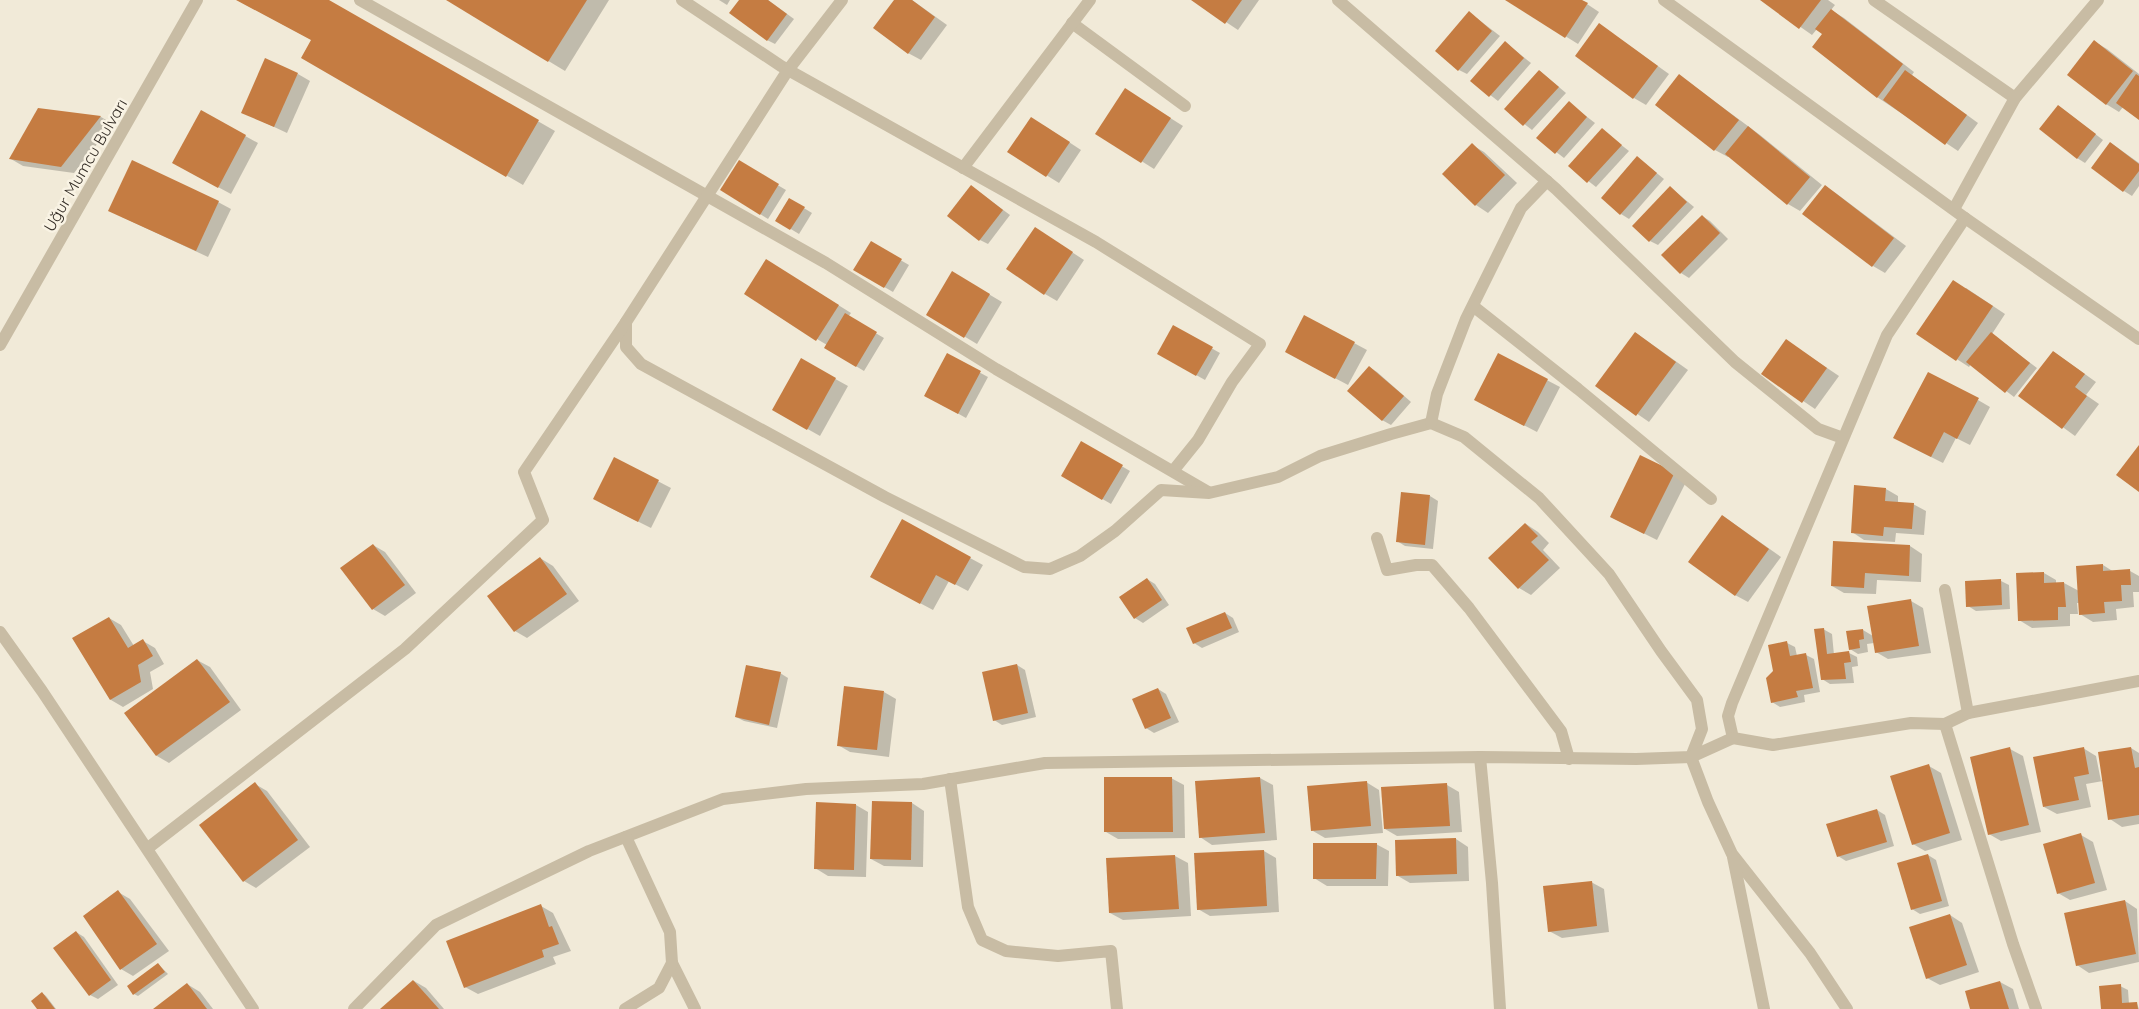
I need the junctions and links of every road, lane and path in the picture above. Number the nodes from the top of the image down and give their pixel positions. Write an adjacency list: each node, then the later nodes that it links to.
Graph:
1 (198, 0): 22 (street, Uğur Mumcu Bulvarı)
2 (360, 0): 16 (street)
3 (682, 0): 11 (street)
4 (842, 0): 11 (street)
5 (1090, 0): 10 (street)
6 (1338, 0): 15 (street)
7 (1664, 0): 17 (street)
8 (1874, 0): 12 (street)
9 (2098, 0): 12 (street)
10 (1072, 23): 13 (street); 14 (street)
11 (788, 70): 14 (street); 16 (street)
12 (2015, 98): 17 (street)
13 (1185, 106)
14 (963, 168): 25 (street)
15 (1547, 181): 19 (street); 24 (street)
16 (706, 195): 20 (street); 25 (street)
17 (1954, 209): 18 (street)
18 (1965, 218): 21 (street); 24 (street)
19 (1473, 306): 23 (street); 27 (street)
20 (626, 322): 26 (street); 40 (street)
21 (2139, 340)
22 (0, 345)
23 (1431, 423): 26 (street); 36 (street)
24 (1843, 438): 34 (street)
25 (1173, 471): 26 (street)
26 (1210, 493)
27 (1711, 499)
28 (1377, 538): 37 (street)
29 (1945, 590): 32 (street)
30 (0, 632): 40 (street)
31 (2139, 681): 32 (street)
32 (1968, 713): 33 (street)
33 (1944, 724): 34 (street); 51 (street)
34 (1733, 738): 36 (street)
35 (1480, 757): 37 (street); 38 (street); 48 (street)
36 (1691, 757): 37 (street); 41 (street)
37 (1570, 759)
38 (950, 779): 39 (street); 47 (street)
39 (626, 837): 42 (street); 44 (street)
40 (148, 848): 43 (street)
41 (1732, 854): 49 (street); 50 (street)
42 (672, 963): 45 (street); 46 (street)
43 (253, 1009)
44 (354, 1009)
45 (625, 1009)
46 (695, 1009)
47 (1117, 1009)
48 (1500, 1009)
49 (1764, 1009)
50 (1847, 1009)
51 (2036, 1009)

